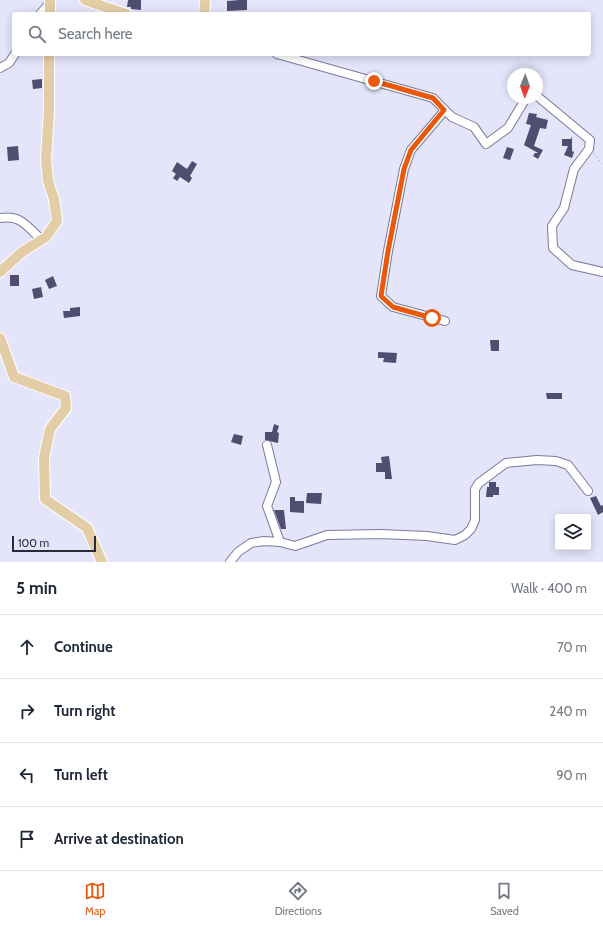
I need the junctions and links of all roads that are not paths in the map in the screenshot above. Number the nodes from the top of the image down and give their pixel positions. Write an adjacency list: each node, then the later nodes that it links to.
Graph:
1 (85, 0): 5 (main road)
2 (205, 0): 6 (main road)
3 (50, 2): 4 (street)
4 (42, 12)
5 (120, 12)
6 (204, 12)
7 (14, 56): 10 (street)
8 (49, 56): 15 (main road)
9 (284, 56): 13 (street)
10 (0, 68)
11 (543, 101): 17 (street)
12 (522, 104): 13 (street)
13 (444, 110): 18 (street)
14 (0, 218): 15 (street)
15 (42, 240): 16 (main road)
16 (0, 272)
17 (603, 272)
18 (445, 321)
19 (0, 338): 23 (main road)
20 (266, 446): 22 (street)
21 (588, 492): 22 (street)
22 (280, 542): 24 (street)
23 (102, 562)
24 (230, 562)

